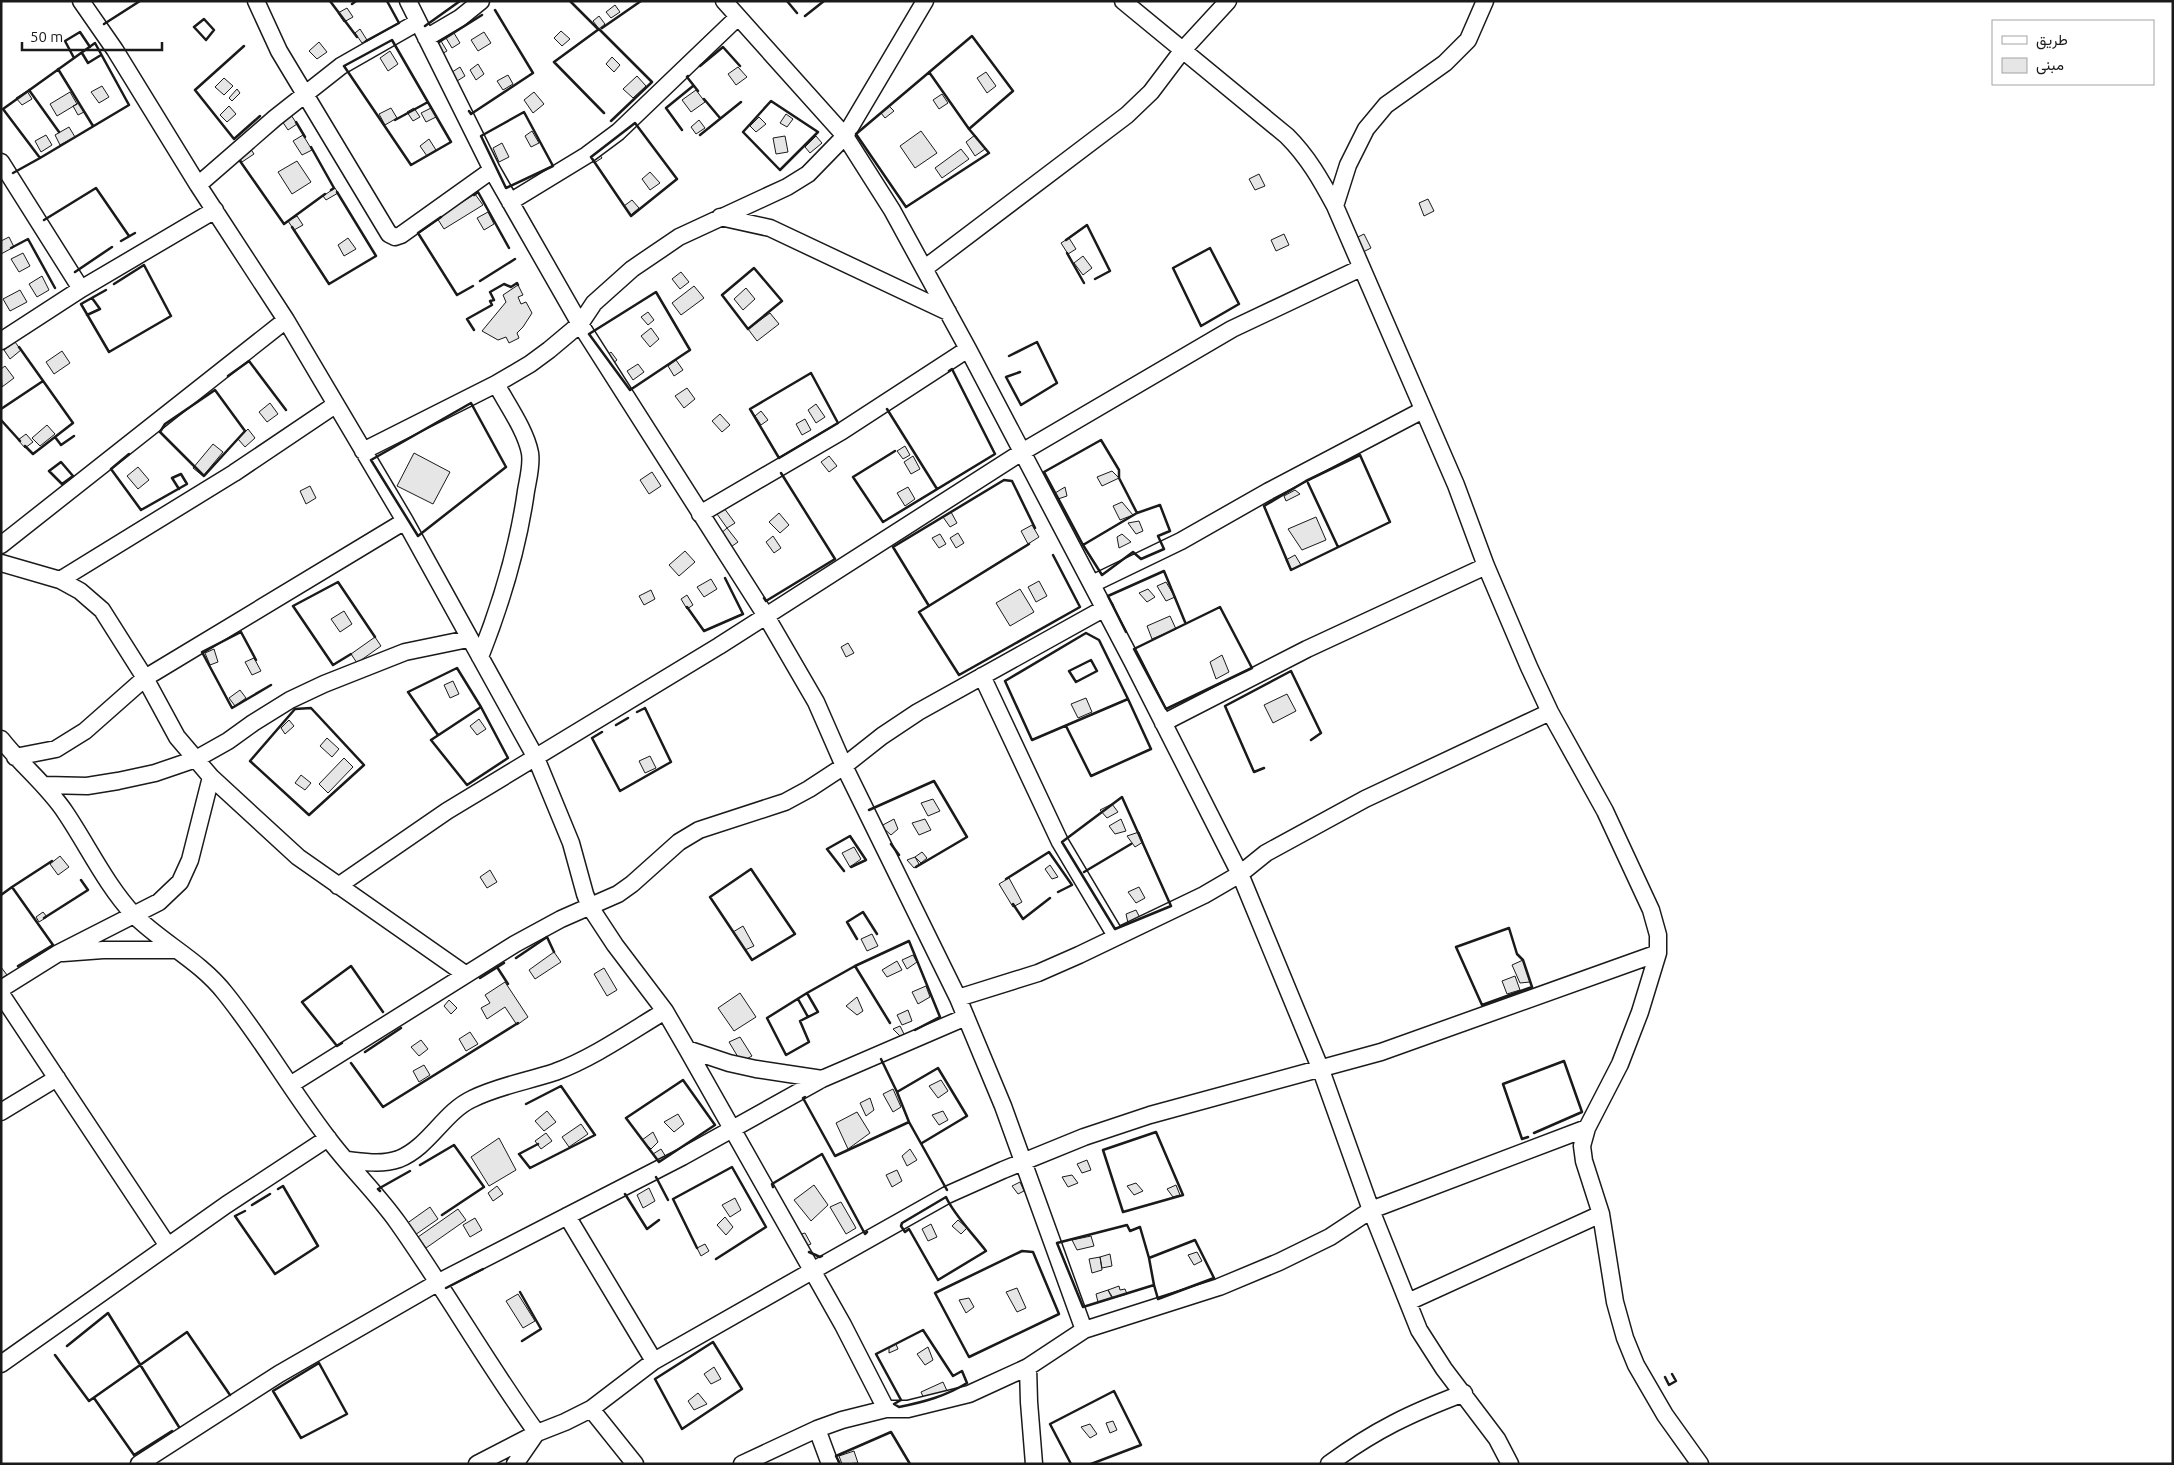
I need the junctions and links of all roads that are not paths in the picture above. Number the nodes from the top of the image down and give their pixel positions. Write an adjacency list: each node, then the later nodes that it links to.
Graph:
1 (82, 1): 18 (street)
2 (256, 1): 14 (street)
3 (408, 1): 11 (street)
4 (481, 1): 12 (street)
5 (724, 1): 10 (street)
6 (925, 1): 15 (street)
7 (1123, 1): 13 (street)
8 (1228, 1): 13 (street)
9 (1485, 1): 20 (street)
10 (738, 17): 15 (street); 19 (street)
11 (418, 22): 12 (street); 14 (street)
12 (426, 38): 17 (street)
13 (1182, 51): 20 (street); 23 (street)
14 (305, 94): 17 (street); 18 (street)
15 (845, 136): 22 (street); 23 (street)
16 (1, 162): 25 (street)
17 (492, 170): 19 (street)
18 (198, 185): 21 (street)
19 (510, 202): 28 (street)
20 (1335, 206): 24 (street)
21 (215, 210): 25 (street); 27 (street)
22 (720, 217): 26 (street); 28 (street)
23 (925, 268): 26 (street)
24 (1361, 268): 33 (street); 35 (street)
25 (81, 289): 29 (street)
26 (948, 312): 30 (street)
27 (286, 320): 32 (street); 38 (street)
28 (580, 324): 31 (street); 36 (street)
29 (1, 340)
30 (968, 349): 35 (street); 36 (street)
31 (496, 384): 34 (street); 46 (street)
32 (335, 405): 34 (street); 41 (street)
33 (1423, 410): 40 (street); 42 (street)
34 (363, 451): 37 (street)
35 (1022, 452): 42 (street); 44 (street)
36 (700, 514): 44 (street)
37 (405, 521): 45 (street); 48 (street)
38 (1, 545)
39 (1, 563): 41 (street)
40 (1486, 566): 49 (street); 50 (street)
41 (60, 580): 48 (street)
42 (1092, 584): 43 (street)
43 (1105, 608): 47 (street); 50 (street)
44 (766, 616): 53 (street); 55 (street)
45 (468, 639): 46 (street); 54 (street)
46 (480, 657): 53 (street)
47 (982, 676): 55 (street); 62 (street)
48 (146, 678): 52 (street); 54 (street)
49 (1550, 712): 58 (street); 64 (street)
50 (1163, 723): 58 (street)
51 (1, 739): 52 (street)
52 (15, 757): 57 (street)
53 (536, 758): 59 (street); 60 (street)
54 (196, 759): 56 (street); 57 (street)
55 (844, 766): 60 (street); 69 (street)
56 (211, 777): 59 (street); 61 (street)
57 (45, 785): 61 (street)
58 (1240, 874): 62 (street); 73 (street)
59 (338, 886): 66 (street)
60 (590, 907): 66 (street); 70 (street)
61 (133, 914): 63 (street); 65 (street)
62 (1116, 936): 69 (street)
63 (176, 950): 65 (street); 76 (street)
64 (1658, 953): 73 (street); 78 (street)
65 (57, 954): 67 (street)
66 (465, 974): 76 (street)
67 (1, 989)
68 (1, 994): 74 (street)
69 (958, 998): 71 (street)
70 (665, 1011): 72 (street); 81 (street)
71 (966, 1017): 75 (street); 82 (street)
72 (688, 1049): 75 (street); 79 (street)
73 (1321, 1070): 82 (street); 83 (street)
74 (57, 1078): 77 (street); 86 (street)
75 (822, 1079): 79 (street)
76 (290, 1085): 80 (street)
77 (1, 1112)
78 (1587, 1128): 83 (street); 84 (street)
79 (732, 1129): 85 (street); 87 (street)
80 (328, 1138): 81 (street); 86 (street)
81 (347, 1160): 88 (street)
82 (1024, 1161): 87 (street); 90 (street)
83 (1371, 1210): 89 (street); 90 (street)
84 (1600, 1214): 89 (street); 108 (street)
85 (567, 1216): 88 (street); 91 (street)
86 (168, 1246): 92 (street)
87 (812, 1271): 91 (street); 96 (street)
88 (437, 1283): 98 (street); 99 (street)
89 (1408, 1302): 94 (street)
90 (1084, 1330): 93 (street)
91 (654, 1361): 95 (street)
92 (1, 1364)
93 (1028, 1367): 96 (street); 105 (street)
94 (1464, 1393): 106 (street); 107 (street)
95 (591, 1409): 98 (street); 102 (street)
96 (886, 1409): 97 (street)
97 (817, 1429): 103 (street); 104 (street)
98 (536, 1433): 100 (street); 101 (street)
99 (139, 1464)
100 (477, 1464)
101 (515, 1464)
102 (635, 1464)
103 (742, 1464)
104 (830, 1464)
105 (1034, 1464)
106 (1329, 1464)
107 (1510, 1464)
108 (1700, 1464)

